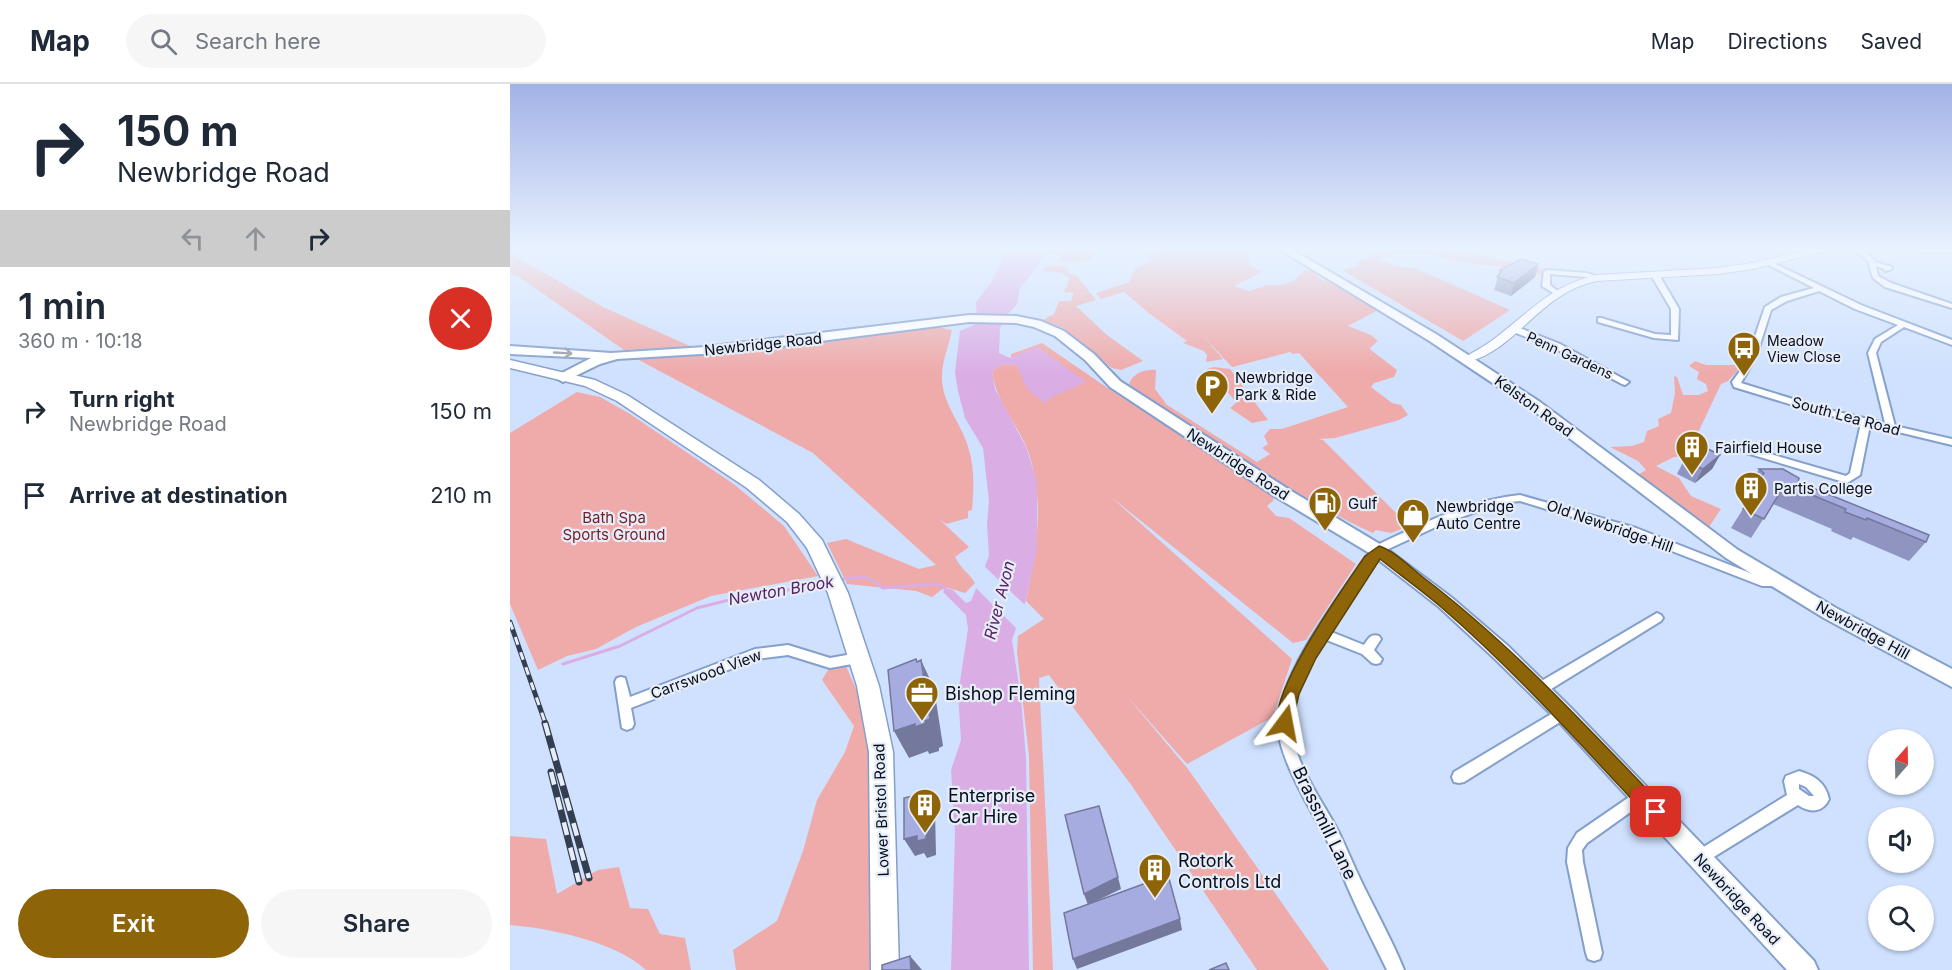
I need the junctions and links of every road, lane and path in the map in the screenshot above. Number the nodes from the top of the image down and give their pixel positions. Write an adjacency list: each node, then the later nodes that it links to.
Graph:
1 (1353, 290): 16 (main road, Kelston Road)
2 (1558, 290): 7 (street)
3 (1664, 290): 9 (street)
4 (1813, 290): 20 (street, South Lea Road)
5 (1826, 290): 10 (street)
6 (1906, 290): 8 (street)
7 (1555, 292): 11 (street)
8 (1951, 304)
9 (1601, 320)
10 (1903, 325): 12 (street); 21 (street)
11 (1514, 330): 16 (street); 19 (street, Penn Gardens)
12 (1952, 343)
13 (510, 350): 15 (main road, one-way to 15)
14 (510, 356): 18 (highway)
15 (592, 358): 18 (main road, Newbridge Road); 24 (main road, Newbridge Road)
16 (1468, 359): 25 (main road, Kelston Road)
17 (510, 364): 18 (highway)
18 (568, 375): 29 (highway, Lower Bristol Road)
19 (1627, 383)
20 (1866, 423): 21 (street, South Lea Road); 23 (street)
21 (1891, 429): 22 (street, South Lea Road)
22 (1952, 442)
23 (1752, 450)
24 (1378, 551): 25 (street, Old Newbridge Hill); 27 (street, Brassmill Lane); 32 (main road, Newbridge Road)
25 (1774, 580): 30 (main road, Newbridge Hill)
26 (1657, 618): 32 (street)
27 (1323, 633): 28 (street); 42 (street, Brassmill Lane)
28 (1375, 639)
29 (858, 658): 33 (street, Carrswood View); 41 (highway, Lower Bristol Road)
30 (1952, 679)
31 (621, 682): 33 (street)
32 (1538, 690): 34 (main road, Newbridge Road)
33 (625, 705): 35 (street)
34 (1563, 713): 36 (street); 37 (main road, Newbridge Road)
35 (627, 724)
36 (1459, 777)
37 (1641, 796): 39 (main road, Newbridge Road); 40 (street)
38 (1797, 797): 39 (street)
39 (1699, 858): 43 (main road, Newbridge Road)
40 (1594, 953)
41 (885, 970)
42 (1396, 970)
43 (1805, 970)

